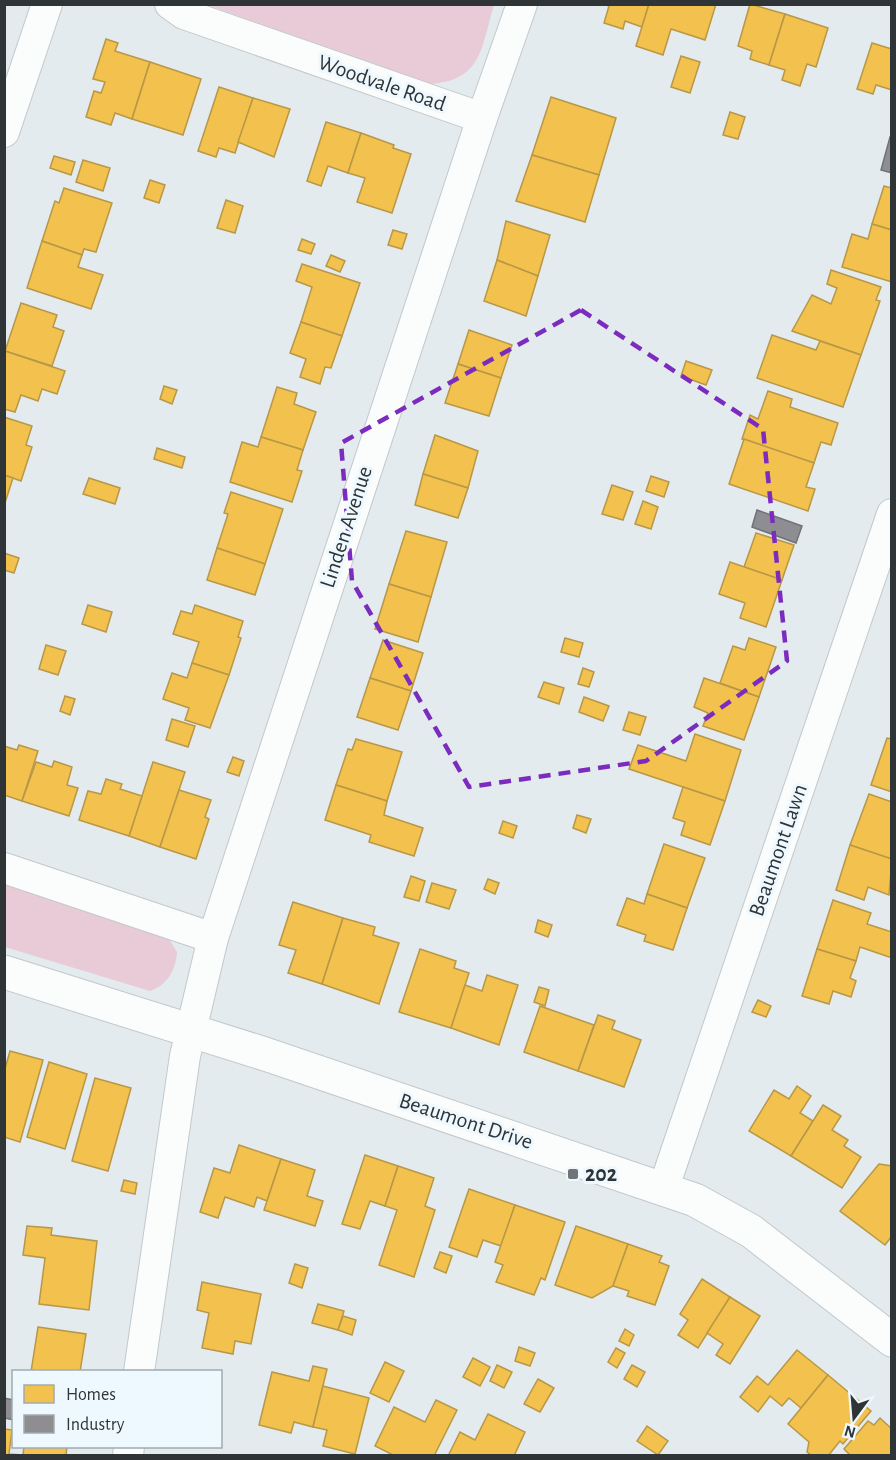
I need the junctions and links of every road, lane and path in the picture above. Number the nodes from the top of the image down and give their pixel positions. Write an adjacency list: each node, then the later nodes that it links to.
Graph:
1 (47, 4): 5 (street)
2 (170, 4): 4 (street, Woodvale Road)
3 (522, 4): 4 (street)
4 (482, 118): 8 (street, Linden Avenue)
5 (4, 132)
6 (891, 514): 11 (street, Beaumont Lawn)
7 (4, 868): 8 (street)
8 (213, 938): 10 (street, Linden Avenue)
9 (4, 972): 10 (street, Beaumont Drive)
10 (191, 1031): 11 (street, Beaumont Drive); 13 (street, Linden Avenue)
11 (664, 1187): 12 (street, Beaumont Drive)
12 (891, 1340)
13 (139, 1370)

